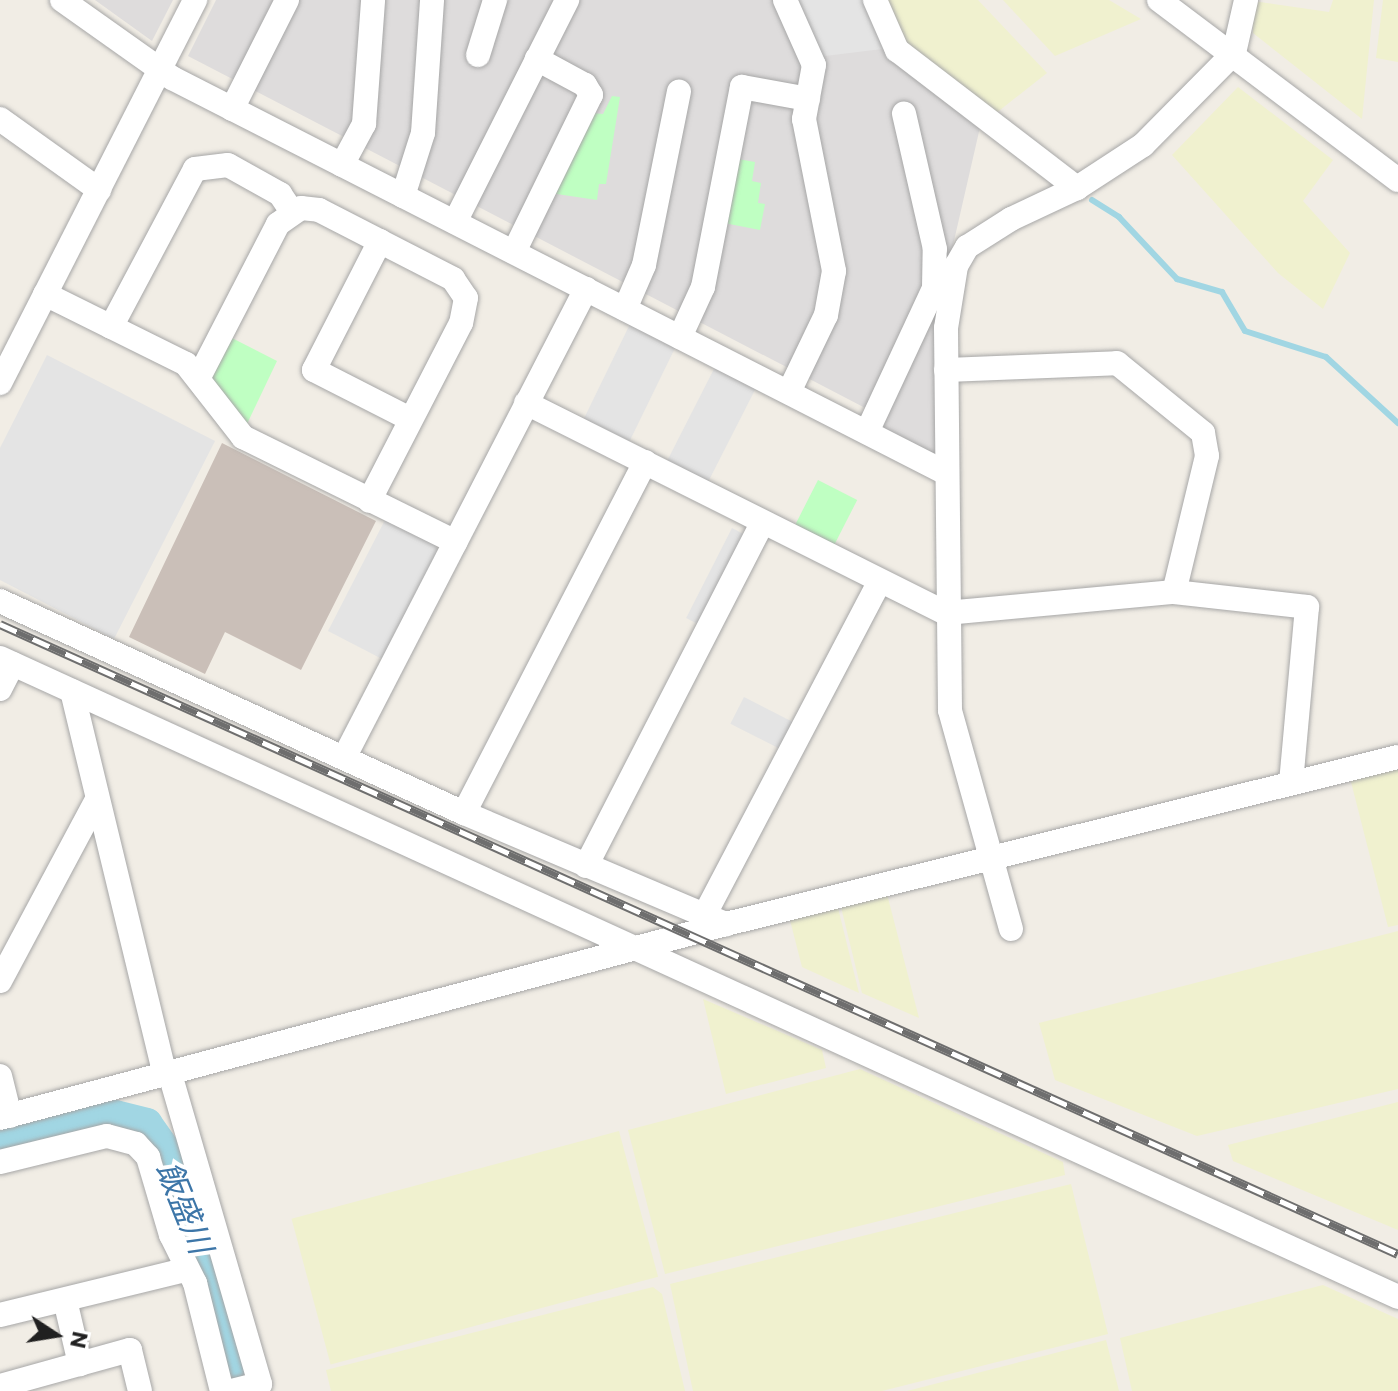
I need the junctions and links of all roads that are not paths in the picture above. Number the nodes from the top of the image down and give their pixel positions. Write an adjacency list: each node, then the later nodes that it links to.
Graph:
1 (62, 0): 15 (street)
2 (195, 0): 15 (street)
3 (287, 0): 18 (street)
4 (373, 0): 21 (street)
5 (432, 0): 25 (street)
6 (495, 0): 13 (street)
7 (567, 0): 14 (street)
8 (785, 0): 17 (street)
9 (875, 0): 23 (street)
10 (1159, 0): 12 (street)
11 (1246, 0): 12 (street)
12 (1234, 53): 22 (street); 23 (street)
13 (478, 55)
14 (537, 59): 27 (street); 29 (street)
15 (159, 70): 18 (street); 24 (street)
16 (679, 91): 32 (street)
17 (808, 99): 34 (street); 38 (street)
18 (232, 109): 21 (street)
19 (904, 114): 41 (street)
20 (0, 119): 24 (street)
21 (342, 165): 25 (street)
22 (1398, 180)
23 (1077, 188): 35 (street)
24 (99, 190): 31 (street)
25 (403, 196): 27 (street)
26 (292, 212): 28 (street); 33 (street); 36 (street)
27 (455, 222): 29 (street)
28 (380, 241): 40 (street); 40 (street)
29 (514, 252): 30 (street)
30 (586, 289): 32 (street); 39 (street)
31 (45, 294): 33 (street); 37 (street)
32 (625, 309): 34 (street)
33 (111, 327): 36 (street)
34 (680, 337): 38 (street)
35 (946, 370): 43 (street); 48 (street)
36 (199, 377): 44 (street)
37 (0, 383)
38 (789, 392): 41 (street)
39 (526, 403): 42 (street); 46 (street)
40 (410, 419): 44 (street)
41 (867, 432): 43 (street)
42 (645, 462): 45 (street); 58 (street)
43 (946, 473): 50 (street)
44 (369, 501): 46 (street)
45 (762, 524): 47 (street); 60 (street)
46 (455, 542): 55 (street)
47 (878, 584): 50 (street); 61 (street)
48 (1174, 592): 50 (street); 56 (street)
49 (0, 601): 55 (street)
50 (946, 613): 59 (street)
51 (6, 661): 52 (street); 53 (street)
52 (0, 689)
53 (72, 691): 57 (street); 63 (street)
54 (1398, 757): 56 (street)
55 (344, 758): 58 (street)
56 (1291, 782): 59 (street)
57 (96, 801): 64 (street); 65 (street)
58 (464, 813): 60 (street)
59 (990, 857): 61 (street); 62 (street)
60 (586, 866): 61 (street)
61 (715, 920): 63 (street)
62 (1011, 929)
63 (640, 949): 65 (street); 70 (street)
64 (0, 981)
65 (168, 1074): 67 (street); 77 (street)
66 (0, 1076): 67 (street)
67 (5, 1117)
68 (0, 1162): 69 (street)
69 (184, 1270): 71 (street); 76 (street)
70 (1398, 1297)
71 (65, 1300): 72 (street); 73 (street)
72 (0, 1315)
73 (80, 1364): 74 (street); 75 (street)
74 (0, 1386)
75 (140, 1391)
76 (222, 1391)
77 (232, 1391)

